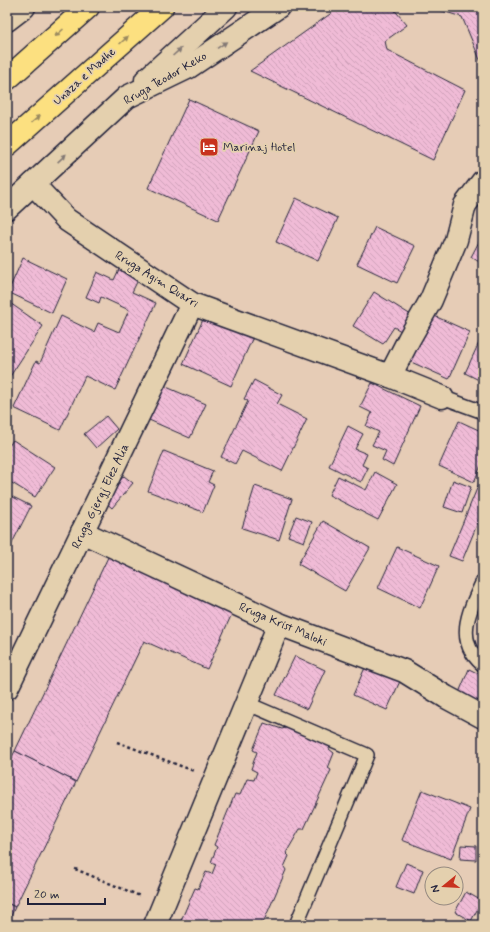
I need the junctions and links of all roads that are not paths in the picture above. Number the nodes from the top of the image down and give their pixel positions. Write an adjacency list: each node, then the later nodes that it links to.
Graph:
1 (12, 7): 7 (street)
2 (24, 7): 8 (street)
3 (88, 7): 9 (highway, one-way to 9)
4 (162, 7): 11 (highway, Unaza e Madhe, one-way to 4)
5 (226, 7): 10 (street, one-way to 5)
6 (278, 7): 10 (street, Rruga Teodor Keko, one-way to 6)
7 (7, 15)
8 (7, 20)
9 (7, 79)
10 (128, 97): 13 (street, Rruga Teodor Keko, one-way to 10)
11 (7, 145)
12 (483, 181): 16 (street)
13 (33, 184): 14 (street, Rruga Teodor Keko); 15 (street, Rruga Agim Quarri)
14 (7, 208)
15 (192, 304): 16 (street, Rruga Agim Quarri); 19 (street, Rruga Gjergj Elez Alia)
16 (390, 376): 17 (street, Rruga Agim Quarri)
17 (442, 397): 18 (lane)
18 (483, 412)
19 (82, 532): 21 (street, Rruga Krist Maloki); 23 (street, Rruga Gjergj Elez Alia)
20 (483, 582): 22 (lane)
21 (279, 624): 24 (street); 25 (street, Rruga Krist Maloki)
22 (483, 665)
23 (7, 688)
24 (246, 703): 26 (street); 27 (lane)
25 (483, 717)
26 (159, 915)
27 (296, 925)

